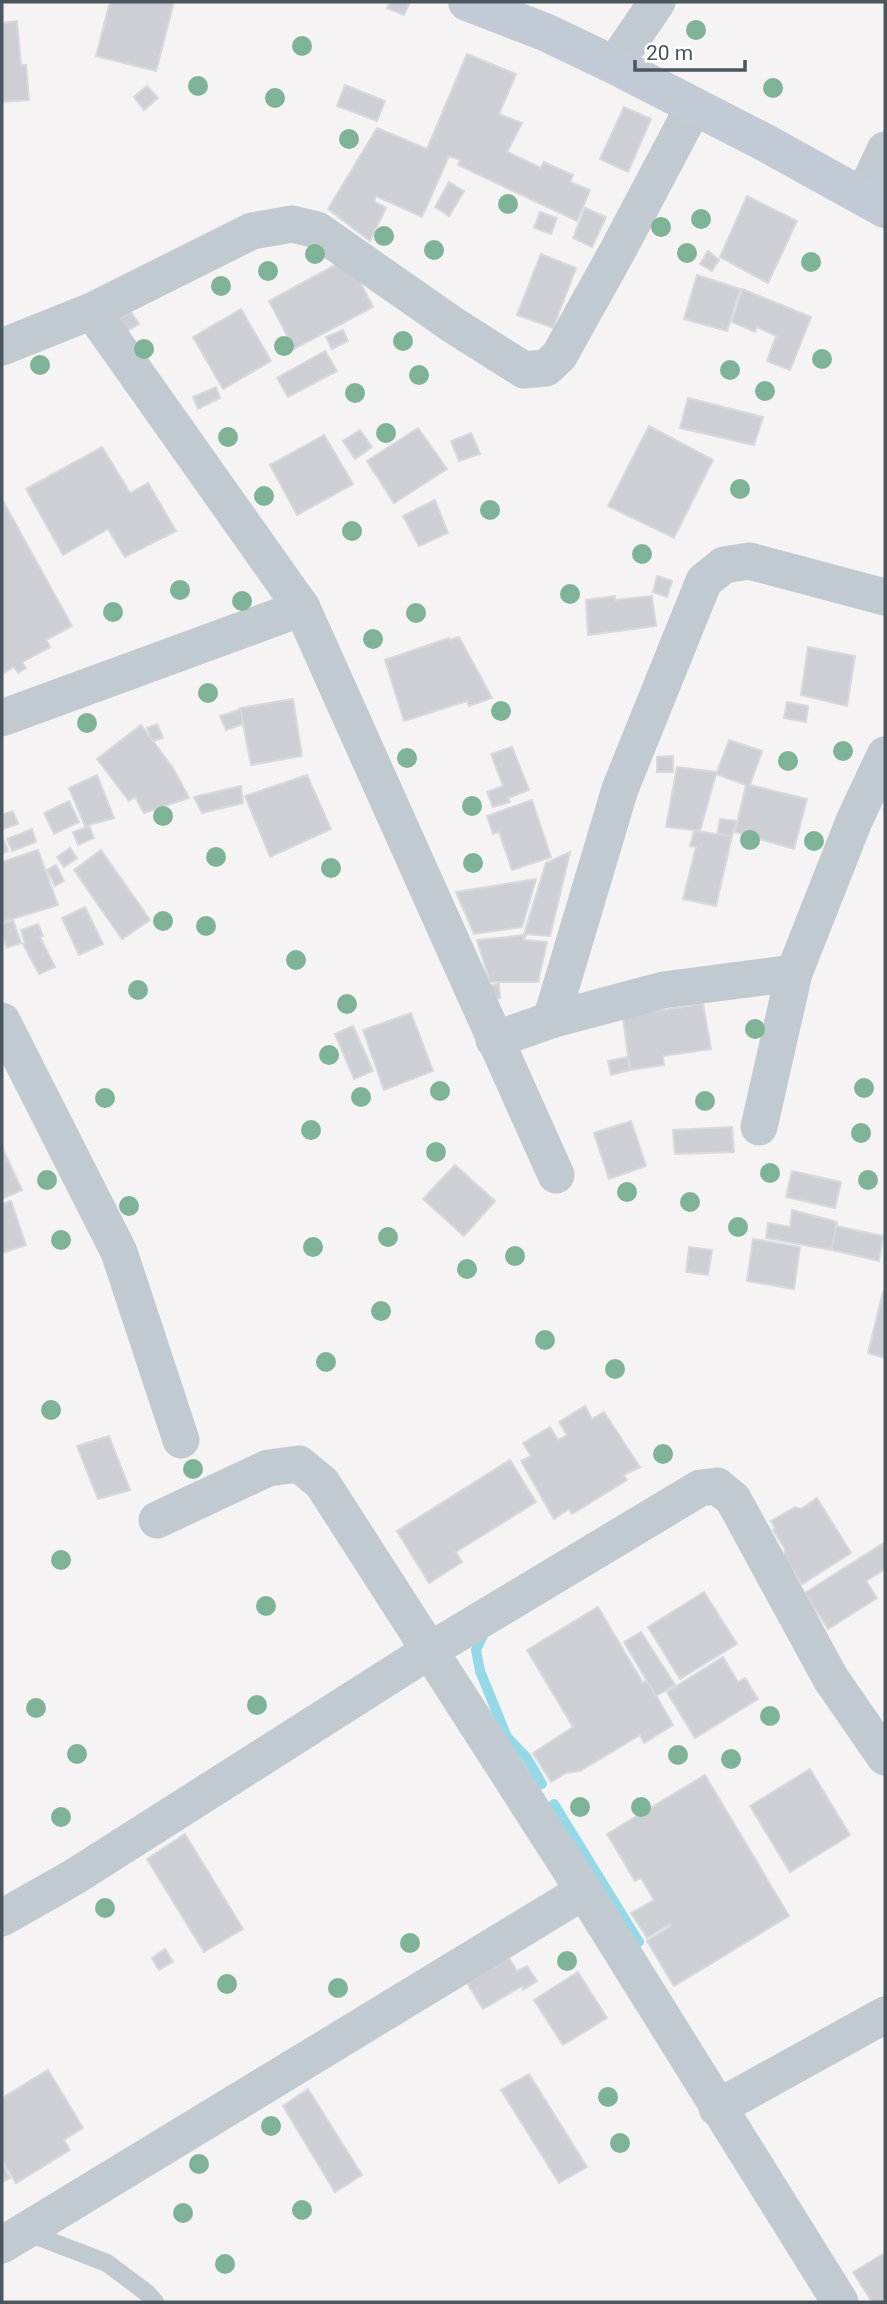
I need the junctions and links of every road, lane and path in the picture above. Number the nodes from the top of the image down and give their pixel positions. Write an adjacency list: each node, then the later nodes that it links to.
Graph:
1 (467, 2): 3 (main road)
2 (657, 2): 3 (street)
3 (614, 65): 4 (main road)
4 (694, 107): 6 (main road); 7 (street)
5 (885, 150): 6 (street)
6 (874, 203)
7 (92, 311): 8 (street); 10 (street)
8 (2, 347)
9 (885, 597): 14 (street)
10 (302, 608): 11 (street); 16 (street)
11 (2, 718)
12 (885, 755): 13 (street)
13 (794, 973): 14 (street); 17 (street)
14 (551, 1020): 16 (street)
15 (2, 1021): 19 (street)
16 (494, 1041): 18 (street)
17 (759, 1126)
18 (556, 1175)
19 (181, 1440)
20 (157, 1520): 21 (street)
21 (429, 1651): 22 (street); 23 (street); 24 (street)
22 (885, 1757)
23 (584, 1891): 26 (street); 27 (street)
24 (2, 1918)
25 (885, 2015): 26 (street)
26 (717, 2108): 29 (street)
27 (14, 2239): 28 (lane)
28 (155, 2302)
29 (840, 2302)

